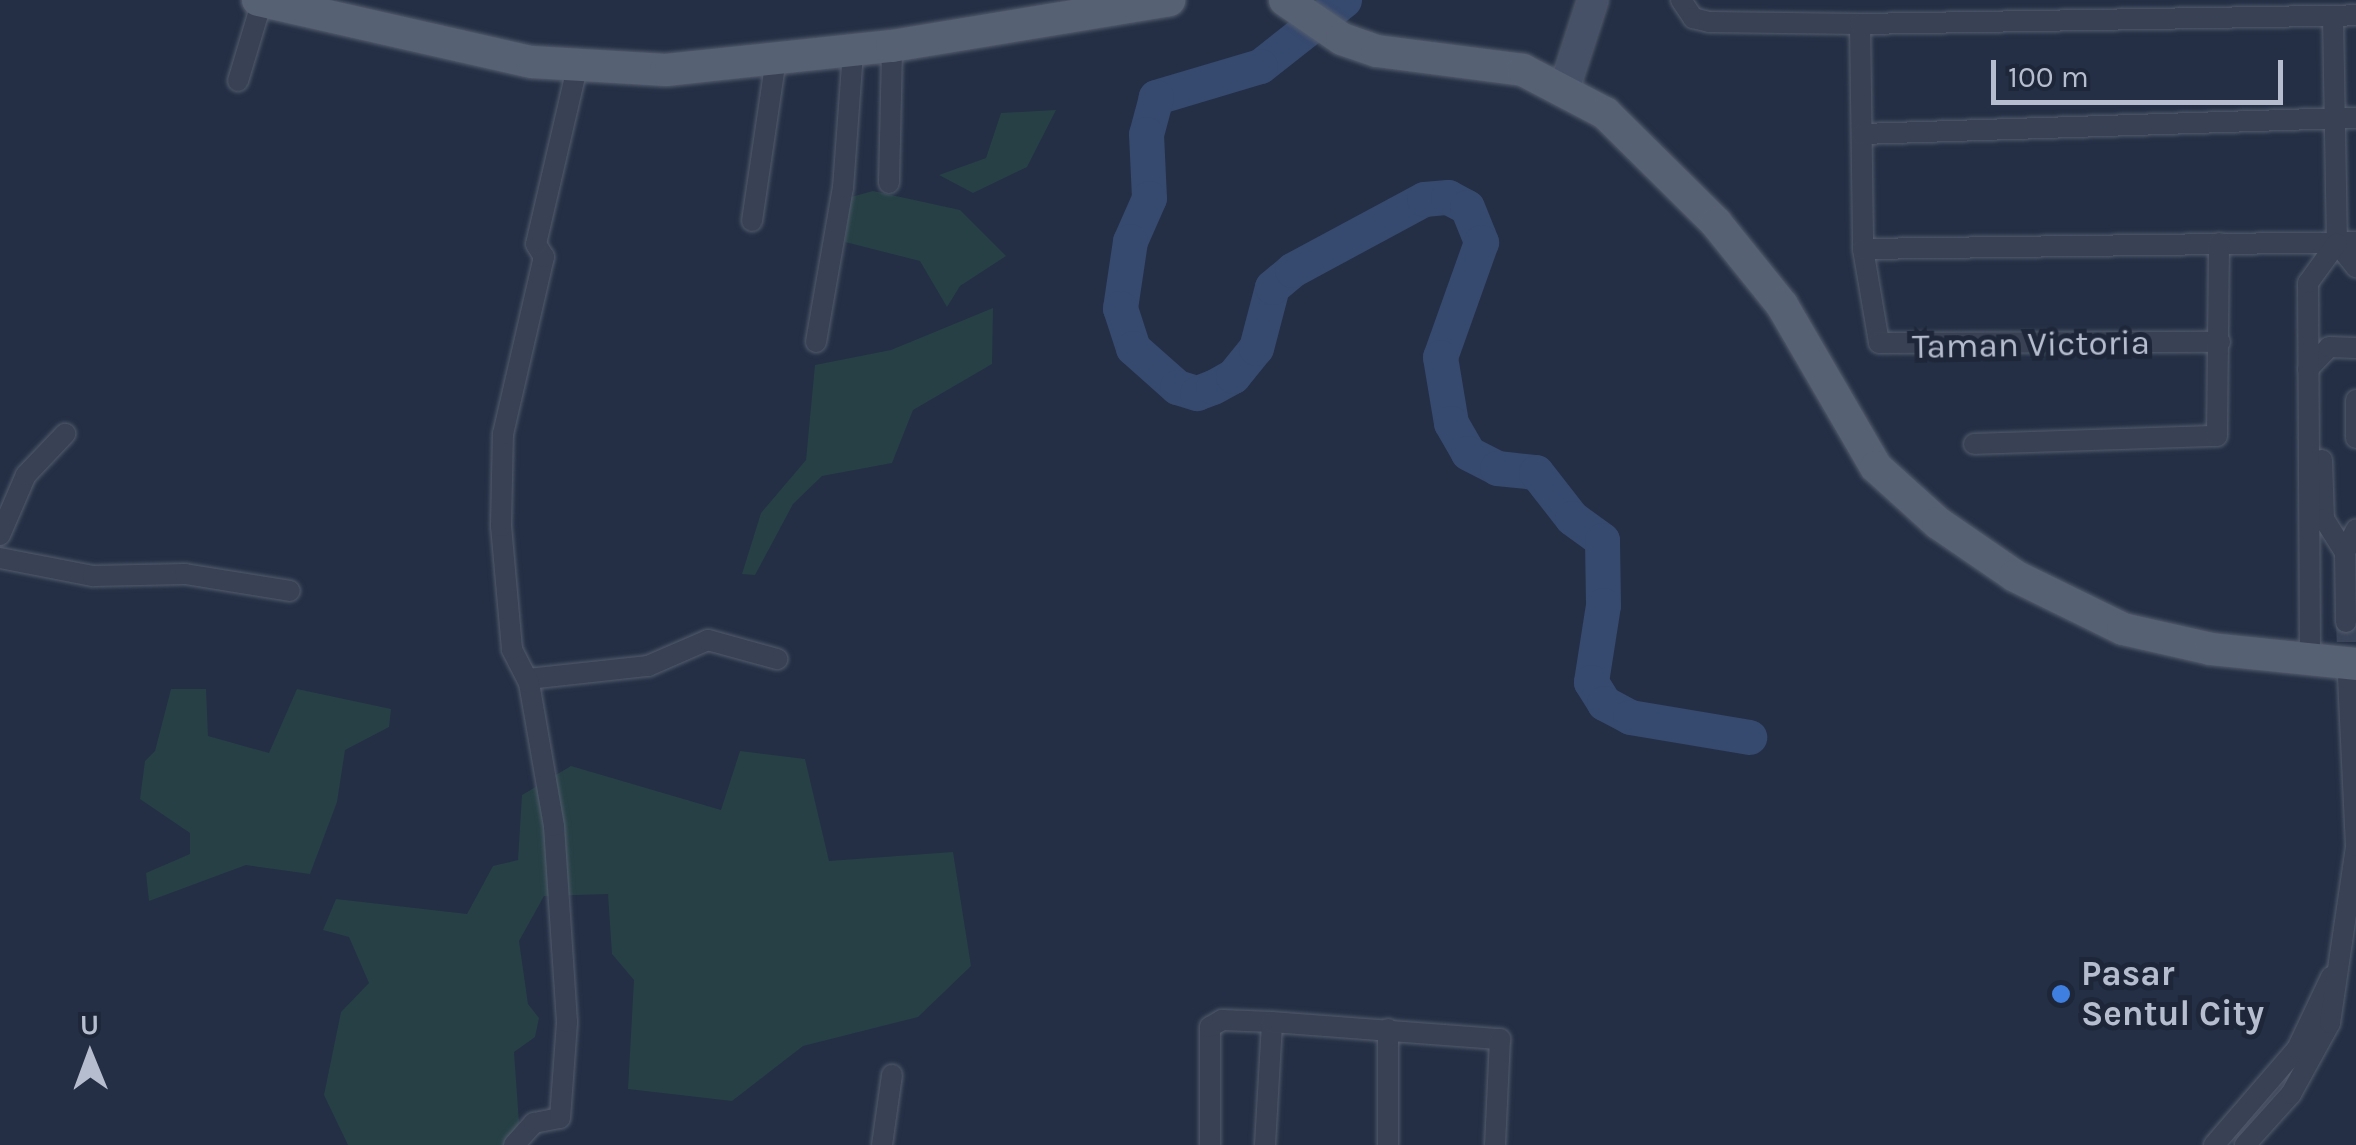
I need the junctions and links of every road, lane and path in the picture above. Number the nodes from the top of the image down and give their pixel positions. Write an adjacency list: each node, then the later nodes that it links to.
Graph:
1 (1169, 0): 11 (main road)
2 (1286, 0): 16 (main road)
3 (1593, 0): 16 (street)
4 (1681, 0): 10 (street)
5 (260, 1): 7 (main road); 15 (street)
6 (2256, 8): 9 (street); 10 (street)
7 (358, 12): 14 (main road)
8 (2356, 14): 9 (street)
9 (2333, 16): 17 (street)
10 (1860, 24): 18 (street, Taman Victoria)
11 (892, 46): 12 (main road); 19 (street)
12 (853, 51): 13 (main road); 25 (street)
13 (776, 59): 14 (main road); 20 (street)
14 (576, 68): 42 (street)
15 (238, 80)
16 (1564, 89): 39 (main road)
17 (2346, 118): 18 (street); 22 (street)
18 (1862, 134): 23 (street, Taman Victoria)
19 (890, 183)
20 (752, 220)
21 (2219, 243): 22 (street); 23 (street); 26 (street)
22 (2346, 243): 24 (street); 28 (street)
23 (1863, 250): 26 (street, Taman Victoria)
24 (2356, 267)
25 (816, 342)
26 (2220, 342): 32 (street)
27 (2356, 348): 28 (street)
28 (2308, 376): 35 (street); 39 (street)
29 (2356, 400): 31 (street)
30 (65, 434): 34 (street)
31 (2356, 438)
32 (1974, 444)
33 (2356, 529): 35 (street)
34 (0, 535)
35 (2345, 552): 38 (street)
36 (0, 558): 37 (street)
37 (290, 591)
38 (2346, 622)
39 (2310, 658): 41 (main road)
40 (777, 660): 42 (street)
41 (2352, 672): 43 (street)
42 (528, 679): 47 (street)
43 (2347, 939): 53 (street); 54 (street)
44 (1272, 1022): 45 (street); 49 (street); 50 (street)
45 (1388, 1029): 51 (street); 52 (street)
46 (892, 1076): 48 (street)
47 (514, 1145)
48 (882, 1145)
49 (1210, 1145)
50 (1265, 1145)
51 (1388, 1145)
52 (1496, 1145)
53 (2214, 1145)
54 (2245, 1145)

